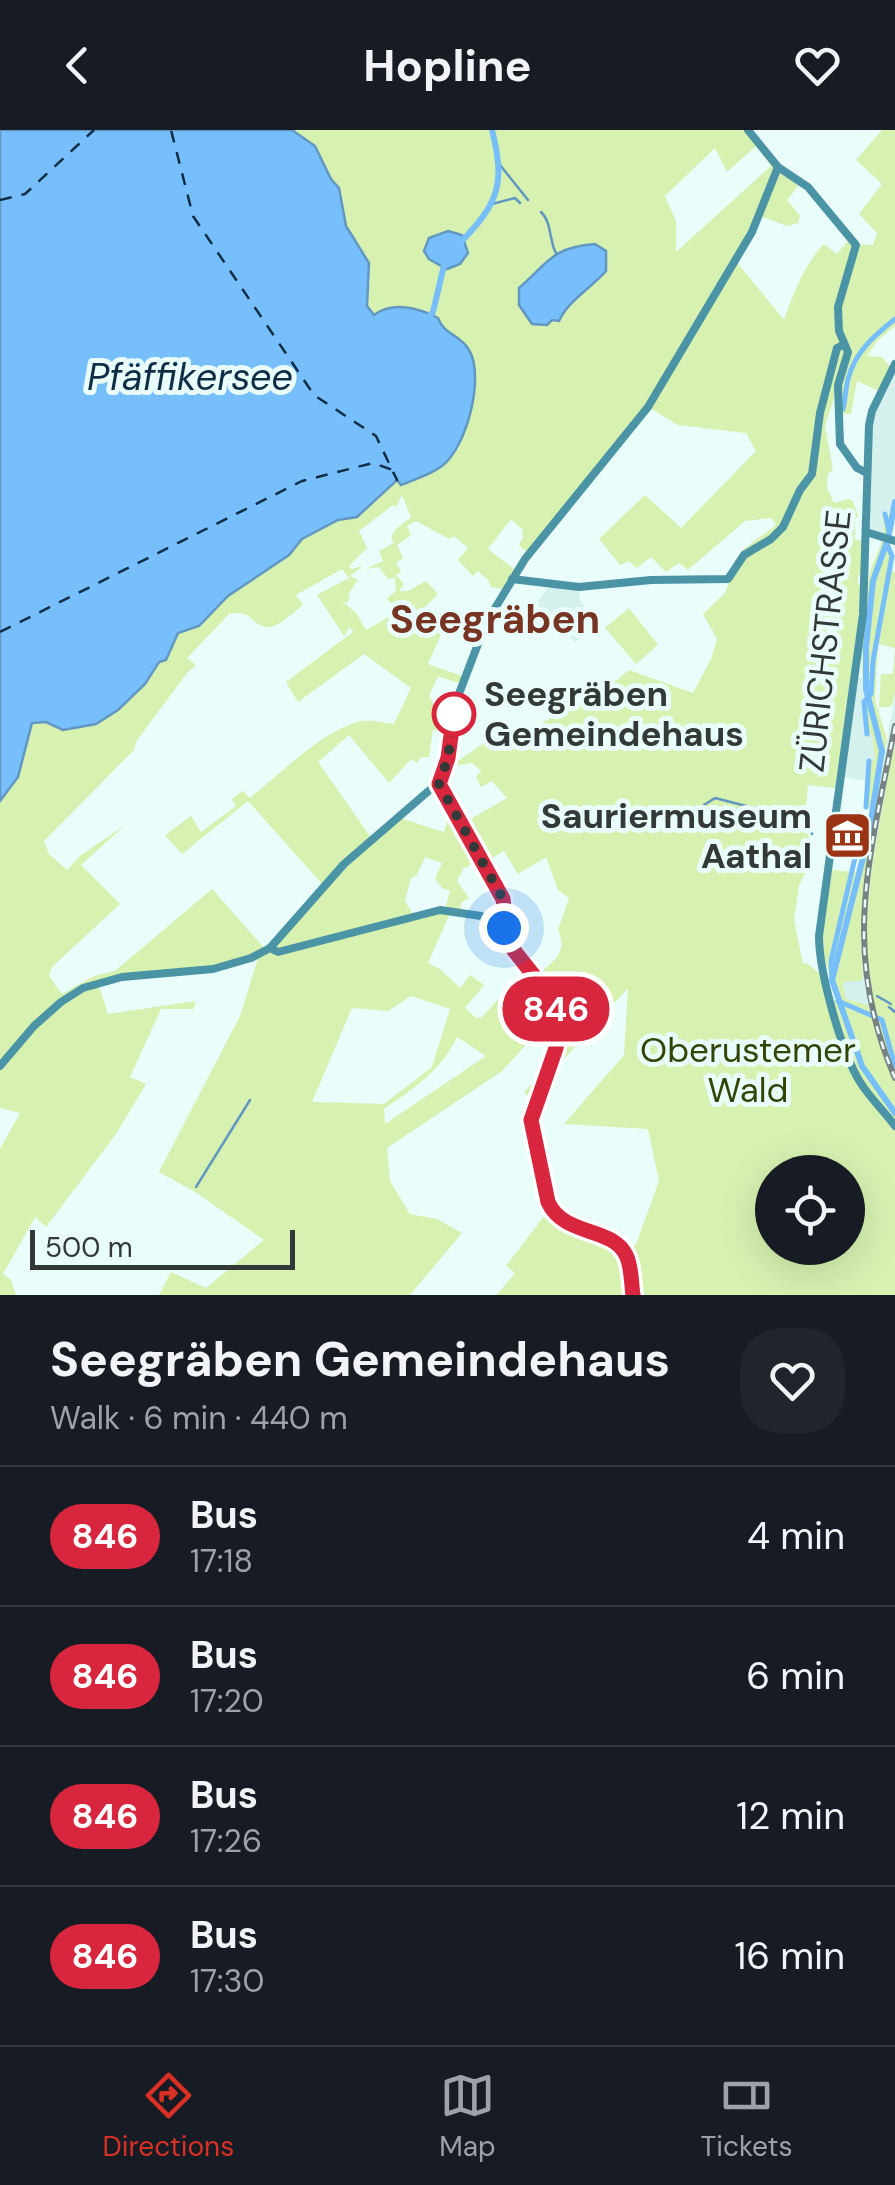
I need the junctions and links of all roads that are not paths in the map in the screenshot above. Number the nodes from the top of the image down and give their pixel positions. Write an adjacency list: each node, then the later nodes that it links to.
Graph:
1 (748, 130): 2 (street)
2 (778, 167): 3 (street); 8 (street)
3 (843, 344): 5 (street); 8 (street)
4 (895, 364): 5 (street, ZÜRICHSTRASSE)
5 (867, 473): 6 (street, ZÜRICHSTRASSE)
6 (866, 532): 7 (street); 13 (street, ZÜRICHSTRASSE)
7 (895, 541)
8 (512, 579): 9 (street)
9 (439, 782): 10 (street); 11 (street)
10 (504, 934): 11 (street); 14 (street)
11 (270, 948): 12 (street)
12 (0, 1066)
13 (895, 1126)
14 (633, 1295)

